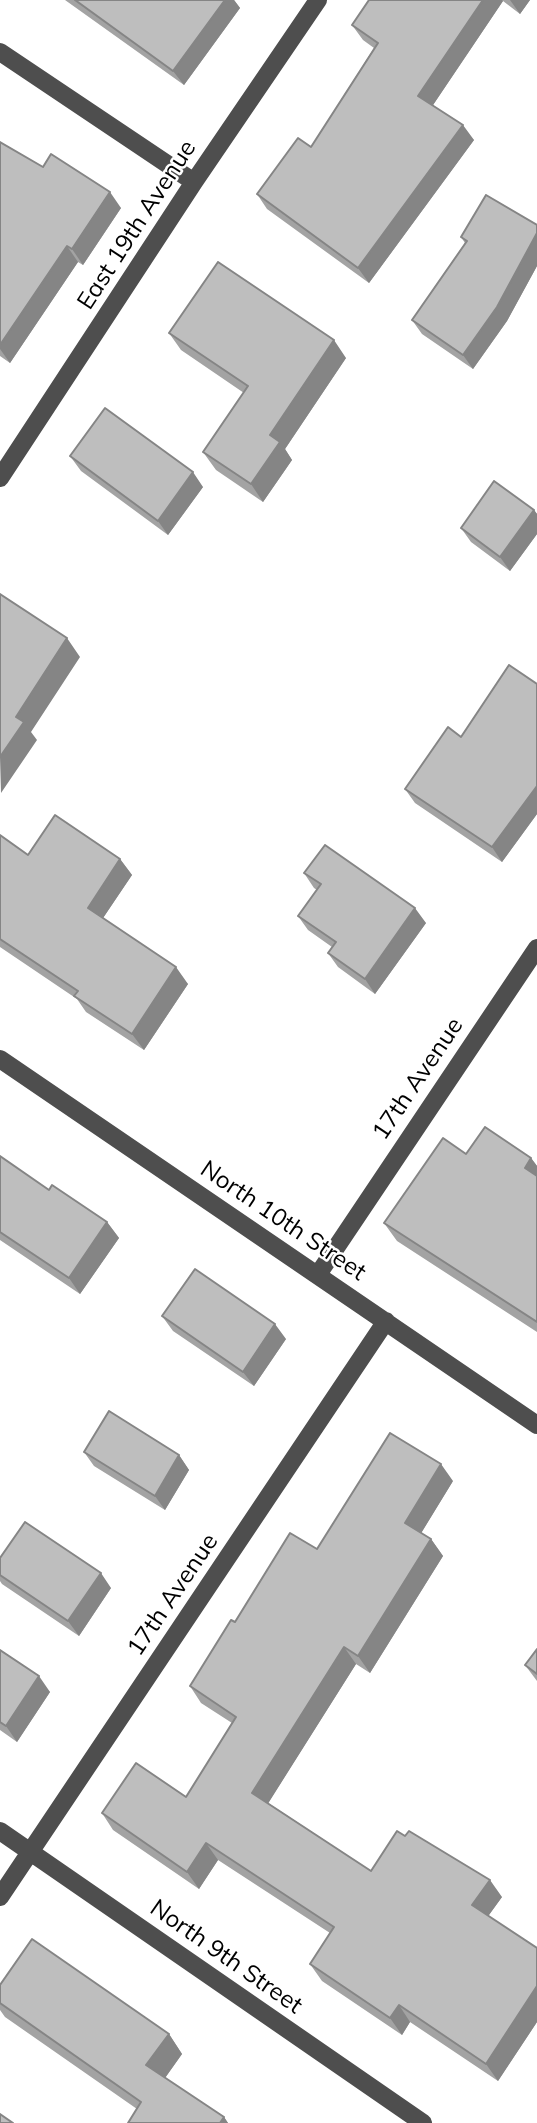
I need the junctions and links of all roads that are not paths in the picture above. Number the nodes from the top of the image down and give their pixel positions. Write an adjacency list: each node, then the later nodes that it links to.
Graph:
1 (318, 0): 3 (street, East 19th Avenue)
2 (0, 52): 3 (street)
3 (194, 182): 4 (street, East 19th Avenue)
4 (0, 478)
5 (537, 948): 7 (street, 17th Avenue)
6 (0, 1059): 7 (street, North 10th Street)
7 (318, 1273): 8 (street, North 10th Street)
8 (386, 1321): 9 (street, North 10th Street); 11 (street, 17th Avenue)
9 (537, 1425)
10 (0, 1831): 11 (street, North 9th Street)
11 (31, 1852): 12 (street, 17th Avenue); 13 (street, North 9th Street)
12 (0, 1897)
13 (423, 2123)

